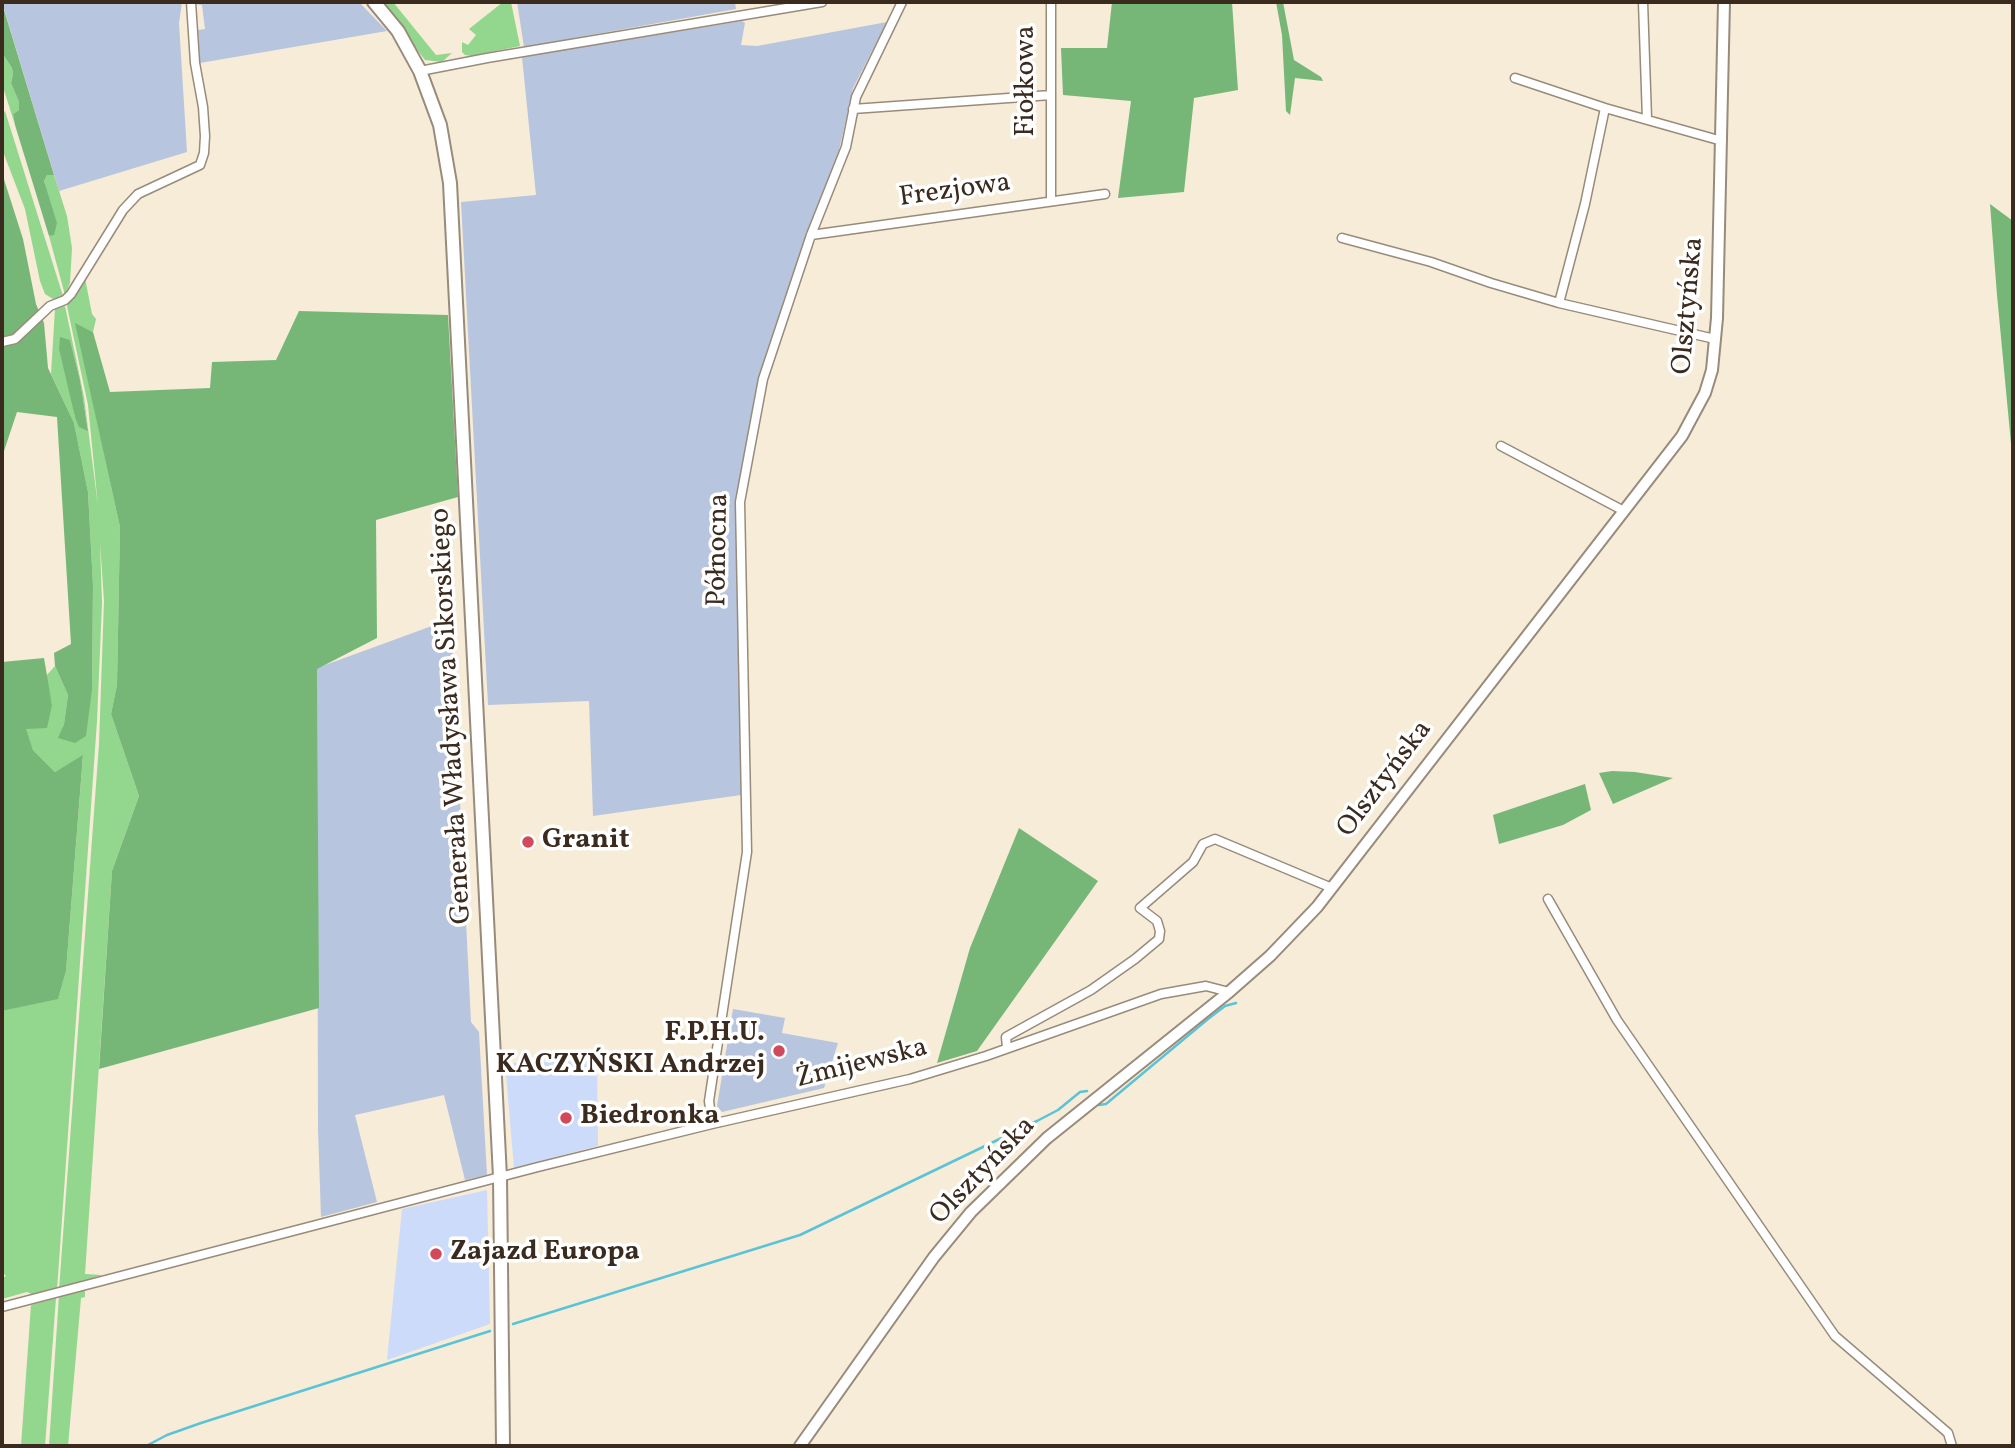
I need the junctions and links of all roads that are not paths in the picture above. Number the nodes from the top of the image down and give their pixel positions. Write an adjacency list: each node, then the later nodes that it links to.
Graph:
1 (191, 2): 21 (street)
2 (374, 2): 8 (main road, Generała Władysława Sikorskiego)
3 (822, 2): 8 (street)
4 (902, 2): 12 (street, Północna)
5 (1051, 2): 10 (street, Fiołkowa)
6 (1643, 2): 13 (street)
7 (1724, 2): 14 (street, Olsztyńska)
8 (420, 71): 29 (main road, Generała Władysława Sikorskiego)
9 (1515, 78): 11 (street)
10 (1051, 95): 12 (street); 16 (street, Fiołkowa)
11 (1605, 108): 13 (street); 19 (street)
12 (853, 109): 17 (street, Północna)
13 (1647, 119): 14 (street)
14 (1722, 141): 20 (street, Olsztyńska)
15 (1105, 194): 16 (street, Frezjowa)
16 (1051, 201): 17 (street, Frezjowa)
17 (811, 234): 28 (street, Północna)
18 (1342, 238): 19 (street)
19 (1559, 303): 20 (street)
20 (1715, 339): 23 (street, Olsztyńska)
21 (2, 342)
22 (1501, 446): 23 (street)
23 (1624, 511): 24 (street, Olsztyńska)
24 (1332, 888): 26 (street, Olsztyńska); 27 (street)
25 (1548, 900): 33 (street)
26 (1230, 992): 27 (street, Żmijewska); 32 (street, Olsztyńska)
27 (1007, 1048): 28 (street, Żmijewska)
28 (712, 1124): 29 (street, Żmijewska)
29 (500, 1177): 30 (street, Żmijewska); 31 (main road, Generała Władysława Sikorskiego)
30 (2, 1307)
31 (503, 1446)
32 (800, 1446)
33 (1952, 1446)

